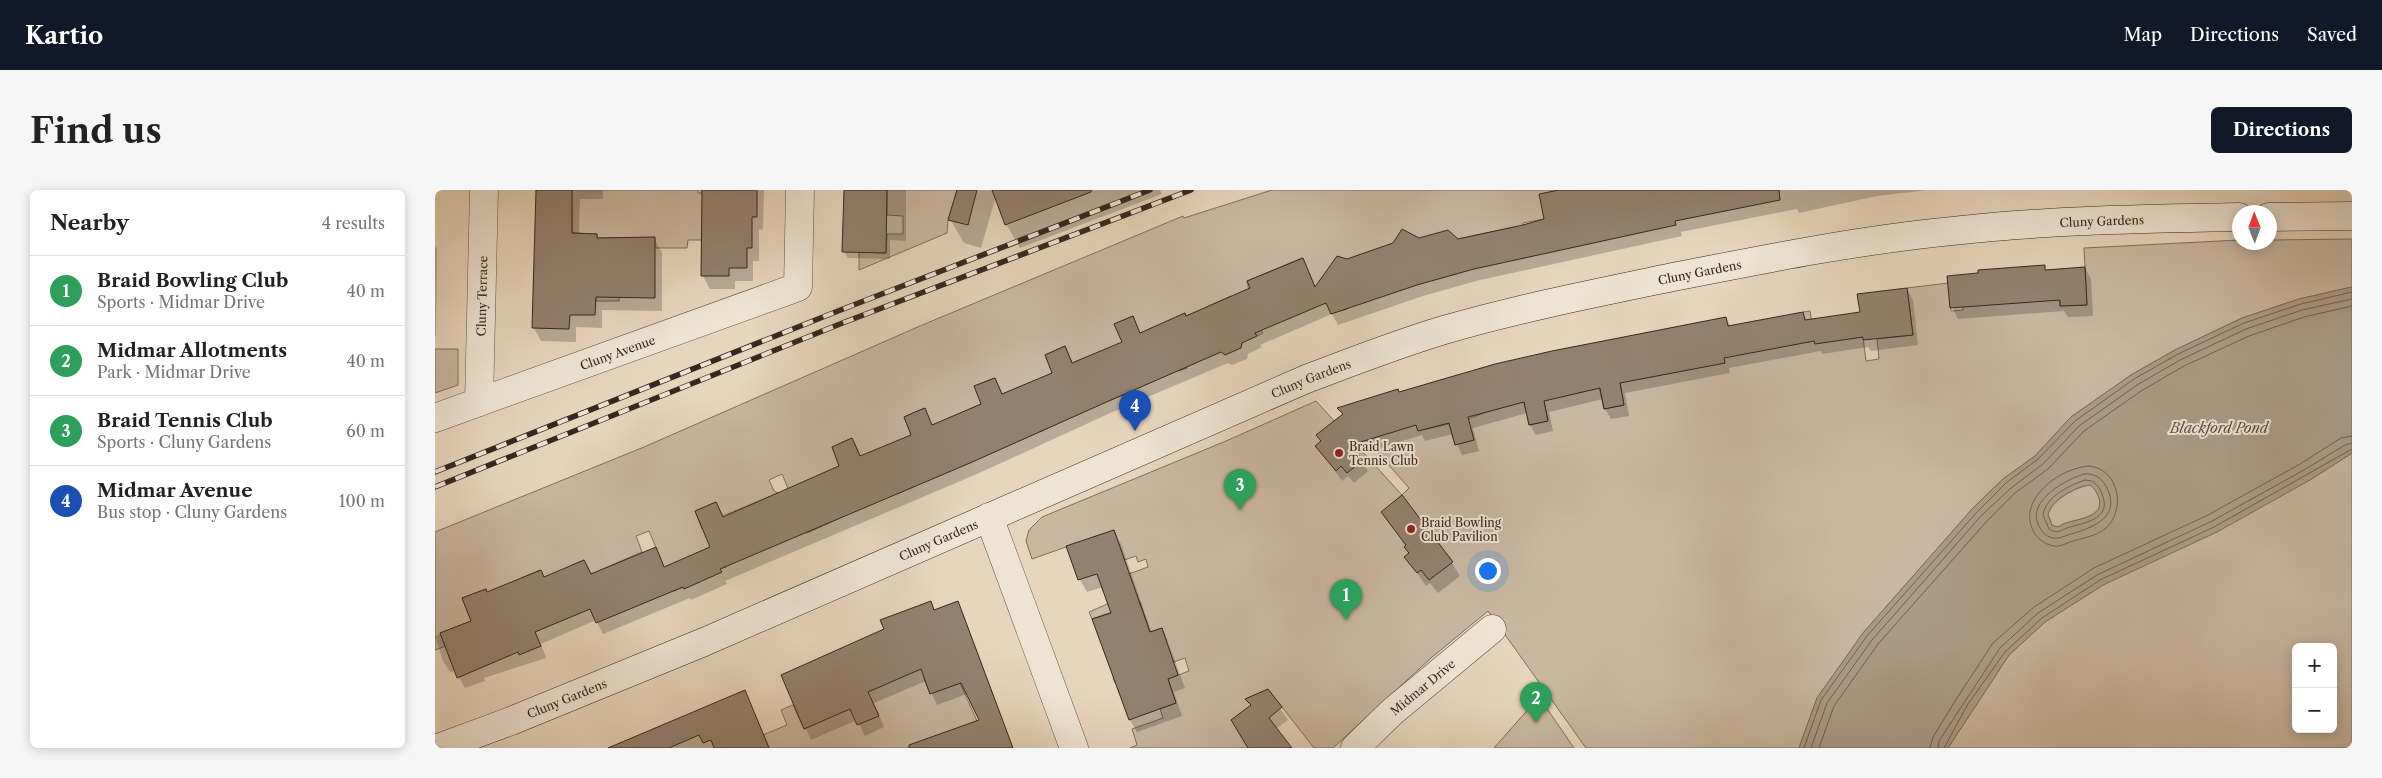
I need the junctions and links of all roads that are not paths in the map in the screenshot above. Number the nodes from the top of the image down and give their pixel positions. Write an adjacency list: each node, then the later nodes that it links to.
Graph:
1 (484, 190): 6 (street, Cluny Terrace)
2 (799, 190): 6 (street, Cluny Avenue)
3 (2352, 216): 5 (street)
4 (2232, 217): 8 (street, Cluny Gardens)
5 (2277, 217)
6 (479, 402): 7 (street, Cluny Avenue)
7 (435, 418)
8 (989, 517): 10 (street, Cluny Gardens); 11 (street)
9 (1492, 629): 12 (street, Midmar Drive)
10 (438, 748)
11 (1074, 748)
12 (1355, 748)

